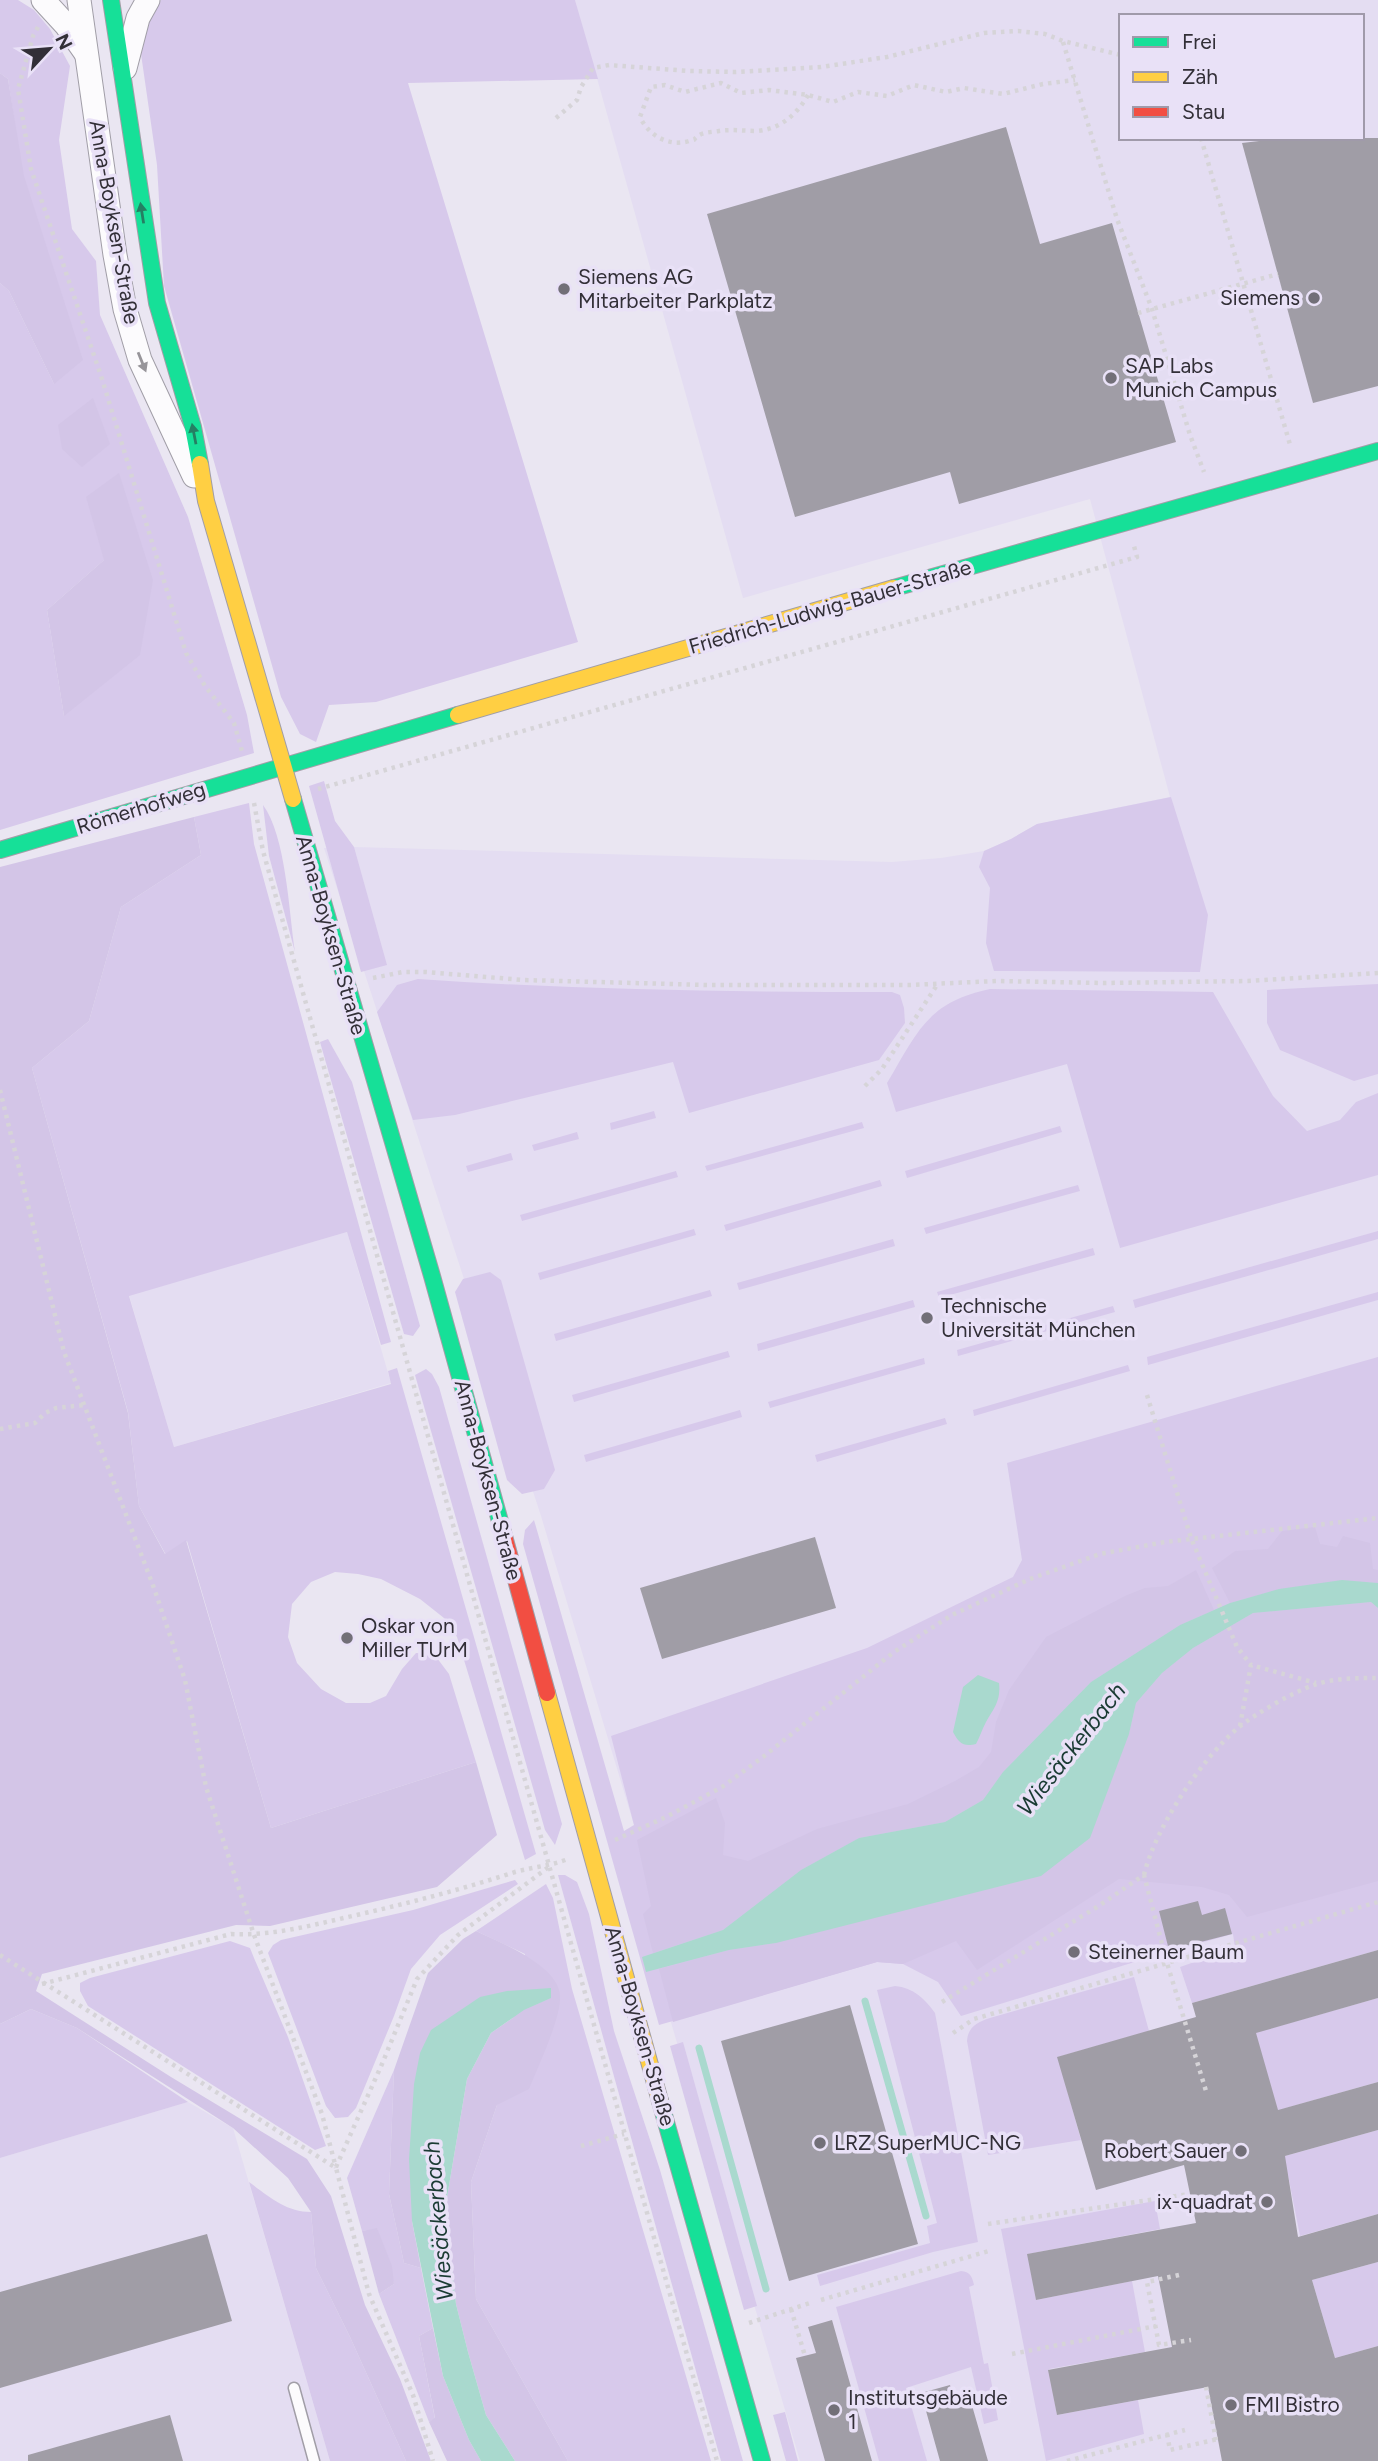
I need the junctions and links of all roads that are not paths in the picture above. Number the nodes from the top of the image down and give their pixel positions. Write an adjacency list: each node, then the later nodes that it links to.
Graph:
1 (79, 0): 5 (street, Anna-Boyksen-Straße)
2 (111, 0): 6 (street, Anna-Boyksen-Straße)
3 (148, 0): 6 (street, Anna-Boyksen-Straße)
4 (46, 4): 5 (street)
5 (87, 54): 8 (street, Anna-Boyksen-Straße, one-way to 8)
6 (122, 78): 8 (street, Anna-Boyksen-Straße, one-way to 6)
7 (1378, 451): 9 (street, Friedrich-Ludwig-Bauer-Straße)
8 (206, 501): 9 (street, Anna-Boyksen-Straße)
9 (282, 766): 10 (street, Römerhofweg); 13 (street, Anna-Boyksen-Straße)
10 (0, 850)
11 (294, 2388): 12 (lane)
12 (314, 2461)
13 (762, 2461)

